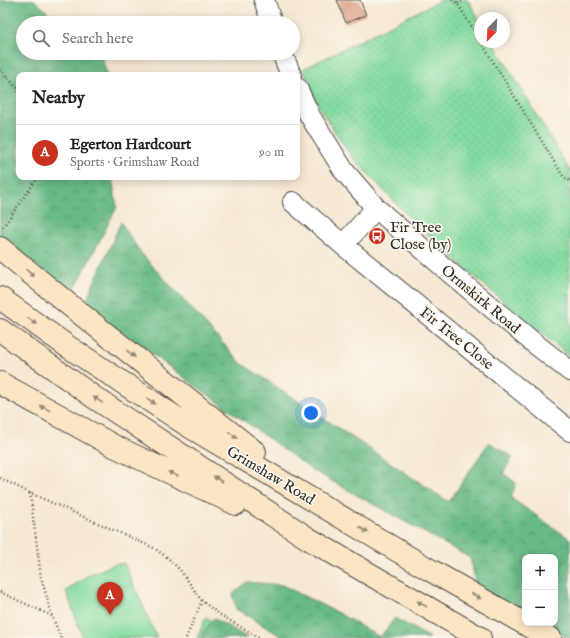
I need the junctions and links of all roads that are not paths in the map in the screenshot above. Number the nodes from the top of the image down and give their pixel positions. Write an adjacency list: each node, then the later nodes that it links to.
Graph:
1 (264, 0): 2 (street)
2 (270, 16)
3 (285, 60): 4 (street)
4 (290, 72)
5 (300, 94): 7 (street, Ormskirk Road)
6 (293, 202): 8 (street, Fir Tree Close)
7 (376, 208): 8 (street); 12 (street, Ormskirk Road)
8 (343, 245): 14 (street, Fir Tree Close)
9 (0, 248): 15 (main road, one-way to 15)
10 (0, 298): 15 (main road, Grimshaw Road, one-way to 15)
11 (0, 330): 16 (main road, Grimshaw Road, one-way to 11)
12 (570, 371)
13 (0, 383): 16 (main road, one-way to 13)
14 (570, 431)
15 (330, 511): 18 (main road, Grimshaw Road, one-way to 18)
16 (309, 539): 17 (main road, Grimshaw Road, one-way to 16)
17 (480, 638)
18 (550, 638)

